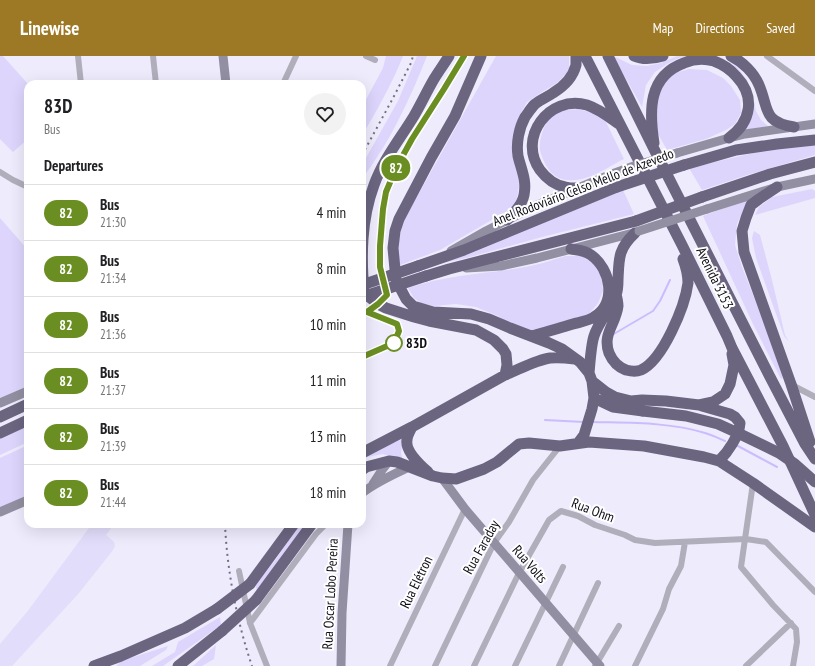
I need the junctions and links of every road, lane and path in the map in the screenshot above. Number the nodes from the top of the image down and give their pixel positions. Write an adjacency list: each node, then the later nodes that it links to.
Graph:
1 (78, 56): 17 (street)
2 (153, 56): 18 (street)
3 (224, 56): 19 (main road)
4 (296, 56): 20 (street)
5 (366, 56): 16 (street)
6 (449, 56): 35 (highway)
7 (481, 56): 22 (highway)
8 (489, 56): 22 (highway)
9 (576, 56): 36 (highway)
10 (585, 56): 24 (highway, Avenida 3153)
11 (608, 56): 28 (highway, Avenida 3153)
12 (634, 56): 13 (highway)
13 (663, 56)
14 (732, 56): 25 (highway)
15 (766, 56): 21 (street)
16 (375, 60)
17 (81, 80)
18 (156, 80)
19 (226, 80)
20 (285, 80)
21 (815, 91)
22 (455, 116): 46 (highway)
23 (815, 124): 25 (main road, Anel Rodoviário Celso Mello de Azevedo)
24 (621, 126): 34 (highway); 38 (highway, Avenida 3153)
25 (794, 127): 26 (main road, Anel Rodoviário Celso Mello de Azevedo)
26 (729, 138): 28 (highway); 34 (main road, Anel Rodoviário Celso Mello de Azevedo, bridge)
27 (815, 140): 40 (highway, Anel Rodoviário Celso Mello de Azevedo, bridge)
28 (656, 153): 65 (highway, Avenida 3153)
29 (815, 162): 37 (highway, bridge)
30 (0, 172): 32 (street)
31 (815, 179): 33 (main road)
32 (24, 186)
33 (777, 187): 37 (main road, bridge); 51 (highway)
34 (577, 188): 36 (main road, Anel Rodoviário Celso Mello de Azevedo)
35 (366, 217)
36 (507, 220): 40 (main road, Anel Rodoviário Celso Mello de Azevedo)
37 (636, 228): 39 (main road); 41 (highway); 45 (highway)
38 (682, 245): 45 (highway); 47 (highway, Avenida 3153)
39 (571, 249): 41 (main road); 46 (highway)
40 (434, 260): 42 (highway, Anel Rodoviário Celso Mello de Azevedo, bridge)
41 (449, 269): 43 (highway, bridge)
42 (366, 291)
43 (366, 291)
44 (366, 294): 49 (highway)
45 (616, 294): 50 (highway)
46 (532, 336): 48 (highway)
47 (732, 348): 56 (highway); 78 (highway, Avenida 3153)
48 (576, 359): 49 (highway); 50 (highway)
49 (505, 375): 60 (highway)
50 (590, 377): 55 (highway); 56 (highway)
51 (791, 384): 53 (street); 65 (highway)
52 (24, 393): 54 (main road)
53 (815, 397)
54 (0, 403)
55 (593, 403): 62 (highway); 71 (highway, bridge)
56 (699, 405): 67 (highway)
57 (24, 406): 58 (highway)
58 (0, 417)
59 (24, 422): 61 (highway)
60 (412, 427): 64 (highway); 70 (highway)
61 (0, 432)
62 (578, 443): 63 (highway); 67 (highway)
63 (560, 446): 70 (highway); 85 (street, Rua Faraday)
64 (366, 451)
65 (815, 458)
66 (389, 461): 68 (highway); 69 (highway); 73 (main road)
67 (719, 461): 72 (highway)
68 (366, 468)
69 (412, 469): 70 (highway); 73 (main road)
70 (438, 477): 76 (main road, Rua Volts)
71 (815, 482)
72 (753, 483): 79 (highway); 83 (street)
73 (372, 485): 74 (main road)
74 (366, 490)
75 (24, 502): 77 (main road)
76 (465, 509): 85 (main road, Rua Volts); 104 (street, Rua Elétron)
77 (0, 512)
78 (815, 515)
79 (815, 527)
80 (291, 528): 97 (highway, bridge)
81 (348, 528): 103 (main road, Rua Oscar Lobo Pereira)
82 (314, 529): 91 (highway)
83 (746, 539): 84 (street, Rua Ohm); 90 (street, Rua Ohm); 94 (street)
84 (685, 542): 88 (street, Rua Ohm); 109 (street)
85 (494, 543): 88 (main road, Rua Volts); 105 (street, Rua Faraday)
86 (562, 567): 92 (street)
87 (239, 571): 93 (street)
88 (519, 573): 92 (main road, Rua Volts); 106 (street, Rua Ohm)
89 (598, 583): 96 (street)
90 (815, 592)
91 (259, 603): 93 (street); 98 (highway, bridge)
92 (545, 603): 96 (main road, Rua Volts); 107 (street)
93 (250, 623): 102 (street)
94 (791, 623): 110 (street); 111 (street)
95 (619, 626): 99 (street)
96 (574, 636): 99 (main road, Rua Volts); 108 (street)
97 (121, 656): 100 (highway); 101 (highway)
98 (178, 665)
99 (597, 665)
100 (94, 666)
101 (111, 666)
102 (267, 666)
103 (340, 666)
104 (390, 666)
105 (435, 666)
106 (474, 666)
107 (515, 666)
108 (559, 666)
109 (635, 666)
110 (746, 666)
111 (793, 666)

